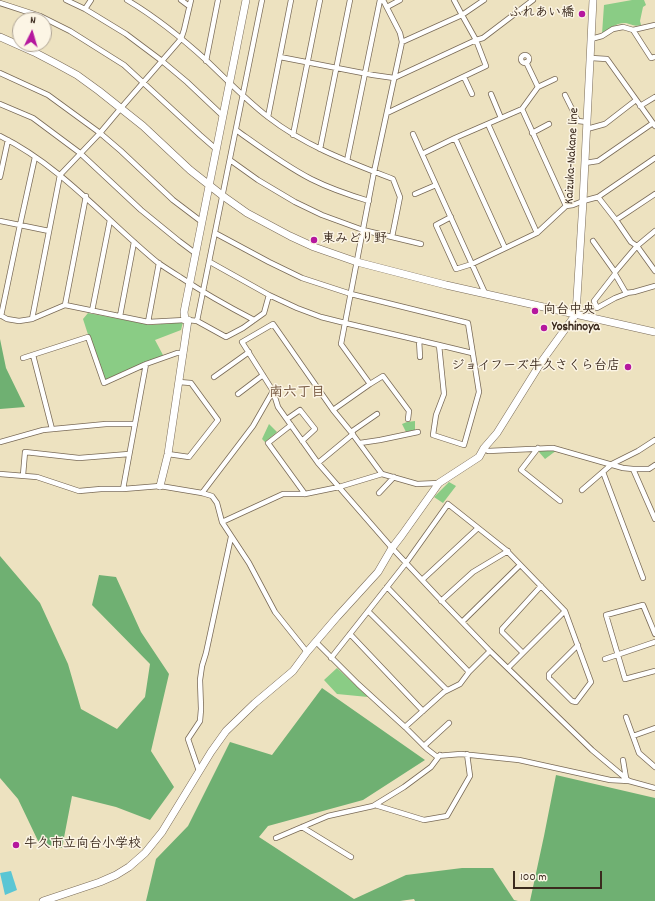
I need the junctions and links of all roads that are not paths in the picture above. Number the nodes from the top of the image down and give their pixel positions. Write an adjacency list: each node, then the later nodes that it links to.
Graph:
1 (66, 0): 22 (street)
2 (91, 0): 22 (street)
3 (127, 0): 27 (street)
4 (181, 0): 20 (street)
5 (190, 0): 20 (street)
6 (218, 0): 35 (street)
7 (246, 0): 45 (street)
8 (262, 0): 50 (street)
9 (291, 0): 31 (street)
10 (320, 0): 36 (street)
11 (350, 0): 38 (street)
12 (382, 0): 21 (street); 40 (street)
13 (400, 0): 21 (street)
14 (454, 0): 23 (street)
15 (484, 0): 23 (street)
16 (533, 0): 18 (street)
17 (593, 0): 28 (street, Kaizuka-Nakane line)
18 (525, 2): 29 (street)
19 (0, 3): 44 (street)
20 (189, 6): 27 (street)
21 (387, 7): 30 (street)
22 (85, 9): 34 (street)
23 (462, 15): 29 (street); 30 (street)
24 (655, 25): 25 (street)
25 (633, 30): 28 (street); 32 (street)
26 (0, 37): 55 (street)
27 (181, 39): 34 (street); 35 (street)
28 (591, 39): 33 (street, Kaizuka-Nakane line)
29 (476, 40): 41 (street); 42 (street)
30 (402, 42): 42 (street)
31 (280, 57): 36 (street); 59 (street)
32 (655, 57)
33 (590, 58): 52 (street); 64 (street, Kaizuka-Nakane line)
34 (162, 61): 44 (street); 58 (street)
35 (206, 61): 45 (street)
36 (308, 62): 38 (street); 68 (street)
37 (526, 62): 46 (street)
38 (336, 67): 40 (street); 74 (street)
39 (0, 72): 66 (street)
40 (365, 74): 42 (street); 80 (street)
41 (464, 77): 47 (street); 57 (street)
42 (394, 78): 57 (street)
43 (555, 79): 46 (street)
44 (143, 83): 55 (street); 73 (street)
45 (229, 83): 50 (street); 58 (street)
46 (538, 87): 56 (street)
47 (472, 94)
48 (491, 94): 60 (street)
49 (565, 95): 64 (street)
50 (243, 96): 59 (street); 65 (street)
51 (655, 97): 54 (street)
52 (636, 100): 54 (street); 64 (street)
53 (0, 104): 75 (street)
54 (640, 106): 63 (street)
55 (121, 108): 66 (street); 85 (street)
56 (522, 109): 60 (street); 67 (street)
57 (387, 113): 82 (street)
58 (222, 116): 73 (street)
59 (268, 117): 68 (street)
60 (501, 118): 61 (street)
61 (488, 124): 71 (street); 105 (street)
62 (549, 124): 67 (street)
63 (654, 125): 81 (street)
64 (587, 126): 81 (street, Kaizuka-Nakane line)
65 (236, 130): 79 (street); 93 (street)
66 (100, 133): 75 (street); 99 (street)
67 (532, 133): 94 (street)
68 (293, 134): 74 (street)
69 (413, 134): 76 (street)
70 (0, 136): 72 (street)
71 (455, 138): 76 (street); 111 (street)
72 (8, 140): 77 (street); 84 (street)
73 (216, 149): 85 (street)
74 (320, 149): 80 (street)
75 (80, 153): 83 (street); 112 (street)
76 (422, 154): 86 (street)
77 (35, 157): 83 (street); 100 (street)
78 (655, 158): 91 (street)
79 (230, 160): 90 (street); 101 (street)
80 (348, 161): 82 (street)
81 (585, 163): 92 (street, Kaizuka-Nakane line)
82 (374, 172): 93 (street); 106 (street)
83 (60, 175): 89 (street); 102 (street)
84 (0, 177)
85 (209, 185): 90 (street); 99 (street)
86 (436, 186): 87 (street); 95 (street)
87 (415, 194)
88 (655, 194): 97 (street)
89 (86, 196): 96 (street); 126 (street)
90 (223, 196): 104 (street); 114 (street)
91 (598, 197): 92 (street); 97 (street)
92 (583, 201): 94 (street); 128 (street, Kaizuka-Nakane line)
93 (369, 202): 101 (street)
94 (566, 206): 105 (street)
95 (451, 218): 116 (street); 116 (street)
96 (110, 220): 108 (street); 127 (street)
97 (616, 220): 110 (street)
98 (0, 221): 100 (street)
99 (202, 222): 112 (street)
100 (20, 225): 102 (street); 129 (street)
101 (363, 230): 106 (street); 114 (street)
102 (49, 231): 131 (street)
103 (655, 231): 110 (street)
104 (215, 233): 113 (street); 124 (street)
105 (537, 233): 111 (street)
106 (392, 237): 109 (street)
107 (593, 241): 118 (street)
108 (134, 242): 115 (street); 130 (street)
109 (421, 244)
110 (637, 246): 117 (street); 118 (street)
111 (505, 248): 116 (street)
112 (195, 253): 119 (street)
113 (210, 262): 121 (street); 125 (street)
114 (357, 262): 122 (street); 124 (street)
115 (159, 263): 119 (street); 135 (street)
116 (472, 264): 122 (street)
117 (655, 271)
118 (615, 273): 123 (street); 123 (street)
119 (189, 283): 121 (street); 132 (street)
120 (655, 286): 123 (street)
121 (203, 292): 133 (street); 134 (street)
122 (485, 293): 128 (street)
123 (628, 293)
124 (351, 294): 136 (street); 142 (street)
125 (269, 295): 133 (street); 136 (street)
126 (65, 306): 127 (street); 131 (street)
127 (92, 311): 130 (street)
128 (576, 314): 137 (street); 166 (street)
129 (1, 316): 131 (street)
130 (120, 316): 135 (street)
131 (32, 319)
132 (187, 320): 134 (street); 135 (street); 141 (street)
133 (254, 320): 134 (street)
134 (197, 321)
135 (148, 322)
136 (344, 323): 138 (street); 150 (street)
137 (655, 332)
138 (419, 340): 139 (street); 144 (street)
139 (439, 345): 142 (street); 142 (street)
140 (249, 352): 147 (street); 148 (street); 153 (street)
141 (184, 353): 146 (street); 149 (street)
142 (472, 353)
143 (33, 355): 145 (street); 146 (street); 159 (street)
144 (420, 357)
145 (23, 358)
146 (146, 364): 157 (street)
147 (263, 375): 151 (street); 152 (street)
148 (214, 377)
149 (179, 382): 169 (street); 169 (street)
150 (370, 384): 153 (street); 156 (street)
151 (273, 392): 155 (street); 184 (street)
152 (238, 394)
153 (333, 410): 161 (street)
154 (378, 414): 161 (street)
155 (287, 419): 158 (street); 163 (street)
156 (408, 419)
157 (135, 424): 159 (street); 168 (street)
158 (290, 425): 163 (street); 186 (street)
159 (52, 429): 164 (street)
160 (418, 432): 165 (street)
161 (352, 433): 165 (street); 170 (street)
162 (655, 440): 171 (street)
163 (302, 441): 170 (street)
164 (0, 442)
165 (360, 443): 176 (street)
166 (484, 448): 167 (street); 179 (street)
167 (538, 448): 171 (street); 187 (street)
168 (129, 454): 177 (street); 182 (street)
169 (168, 454): 180 (street)
170 (318, 463): 181 (street)
171 (612, 464): 173 (street); 174 (street)
172 (655, 465): 173 (street)
173 (633, 469): 188 (street)
174 (603, 472): 183 (street); 196 (street)
175 (0, 474): 177 (street)
176 (382, 474): 178 (street); 181 (street)
177 (23, 475): 182 (street)
178 (394, 477): 179 (street); 185 (street)
179 (439, 483): 192 (street)
180 (160, 486): 182 (street); 184 (street)
181 (339, 487): 186 (street); 192 (street)
182 (122, 489)
183 (582, 490)
184 (202, 493): 189 (street)
185 (379, 493)
186 (305, 494): 189 (street)
187 (560, 501)
188 (655, 519)
189 (222, 522): 191 (street)
190 (478, 528): 193 (street); 194 (street); 197 (street)
191 (232, 537): 210 (street); 230 (street)
192 (392, 548): 194 (street); 206 (street)
193 (508, 551): 195 (street); 200 (street)
194 (406, 563): 197 (street); 199 (street)
195 (520, 565): 198 (street); 203 (street)
196 (643, 578)
197 (422, 580): 200 (street)
198 (541, 586): 202 (street); 211 (street)
199 (387, 587): 201 (street); 217 (street)
200 (441, 601): 203 (street)
201 (368, 611): 204 (street); 218 (street)
202 (565, 611): 208 (street); 211 (street)
203 (462, 622): 209 (street)
204 (350, 634): 213 (street); 219 (street)
205 (655, 634): 212 (street)
206 (316, 642): 210 (street); 213 (street)
207 (655, 642): 212 (street)
208 (578, 645): 208 (street)
209 (490, 651): 215 (street); 217 (street)
210 (307, 652): 230 (street)
211 (523, 653): 215 (street)
212 (618, 654): 214 (street); 216 (street)
213 (331, 658): 222 (street)
214 (606, 659)
215 (508, 668): 231 (street)
216 (655, 671)
217 (469, 672): 218 (street)
218 (447, 690): 219 (street)
219 (422, 711): 222 (street)
220 (626, 717): 224 (street)
221 (449, 723): 225 (street)
222 (405, 727): 225 (street)
223 (655, 728): 224 (street)
224 (633, 736): 229 (street)
225 (424, 746): 227 (street)
226 (467, 754): 227 (street); 231 (street); 233 (street)
227 (440, 755): 233 (street)
228 (623, 760): 231 (street)
229 (655, 767)
230 (199, 771): 237 (street)
231 (627, 780): 232 (street)
232 (655, 788)
233 (375, 805): 234 (street)
234 (302, 827): 235 (street); 236 (street)
235 (276, 838)
236 (351, 857)
237 (43, 901)

